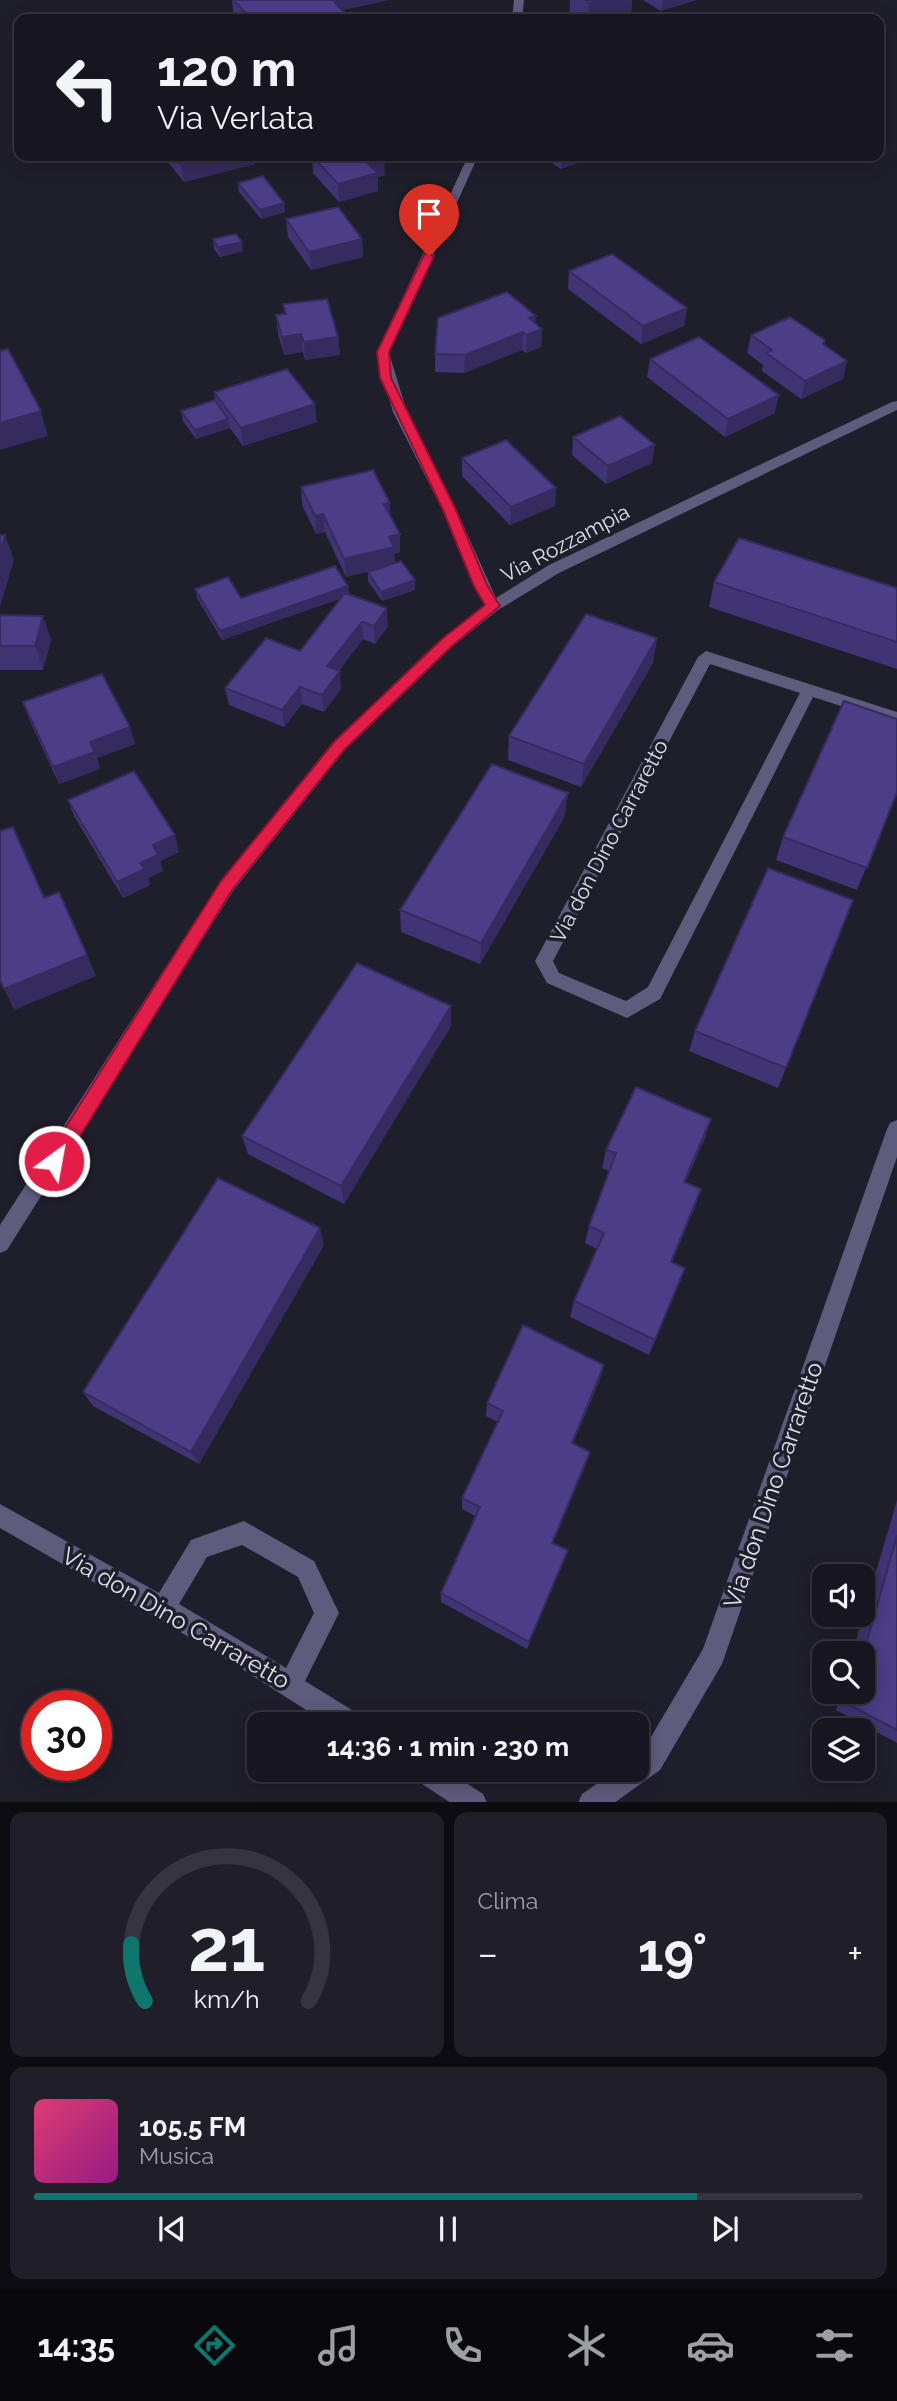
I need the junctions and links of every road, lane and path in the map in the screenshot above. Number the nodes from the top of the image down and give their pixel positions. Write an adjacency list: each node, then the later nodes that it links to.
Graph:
1 (471, 161): 3 (street)
2 (897, 405): 3 (street, Via Rozzampia)
3 (493, 606): 7 (street, Via Rozzampia)
4 (810, 688): 4 (street, Via don Dino Carraretto); 5 (street, Via don Dino Carraretto)
5 (897, 718)
6 (897, 1129): 14 (street, Via don Dino Carraretto)
7 (0, 1243)
8 (0, 1516): 9 (street, Via don Dino Carraretto)
9 (162, 1609): 10 (street, Via don Dino Carraretto); 10 (street)
10 (290, 1685): 11 (street, Via don Dino Carraretto)
11 (332, 1712)
12 (442, 1782): 13 (street)
13 (474, 1802)
14 (591, 1802)

